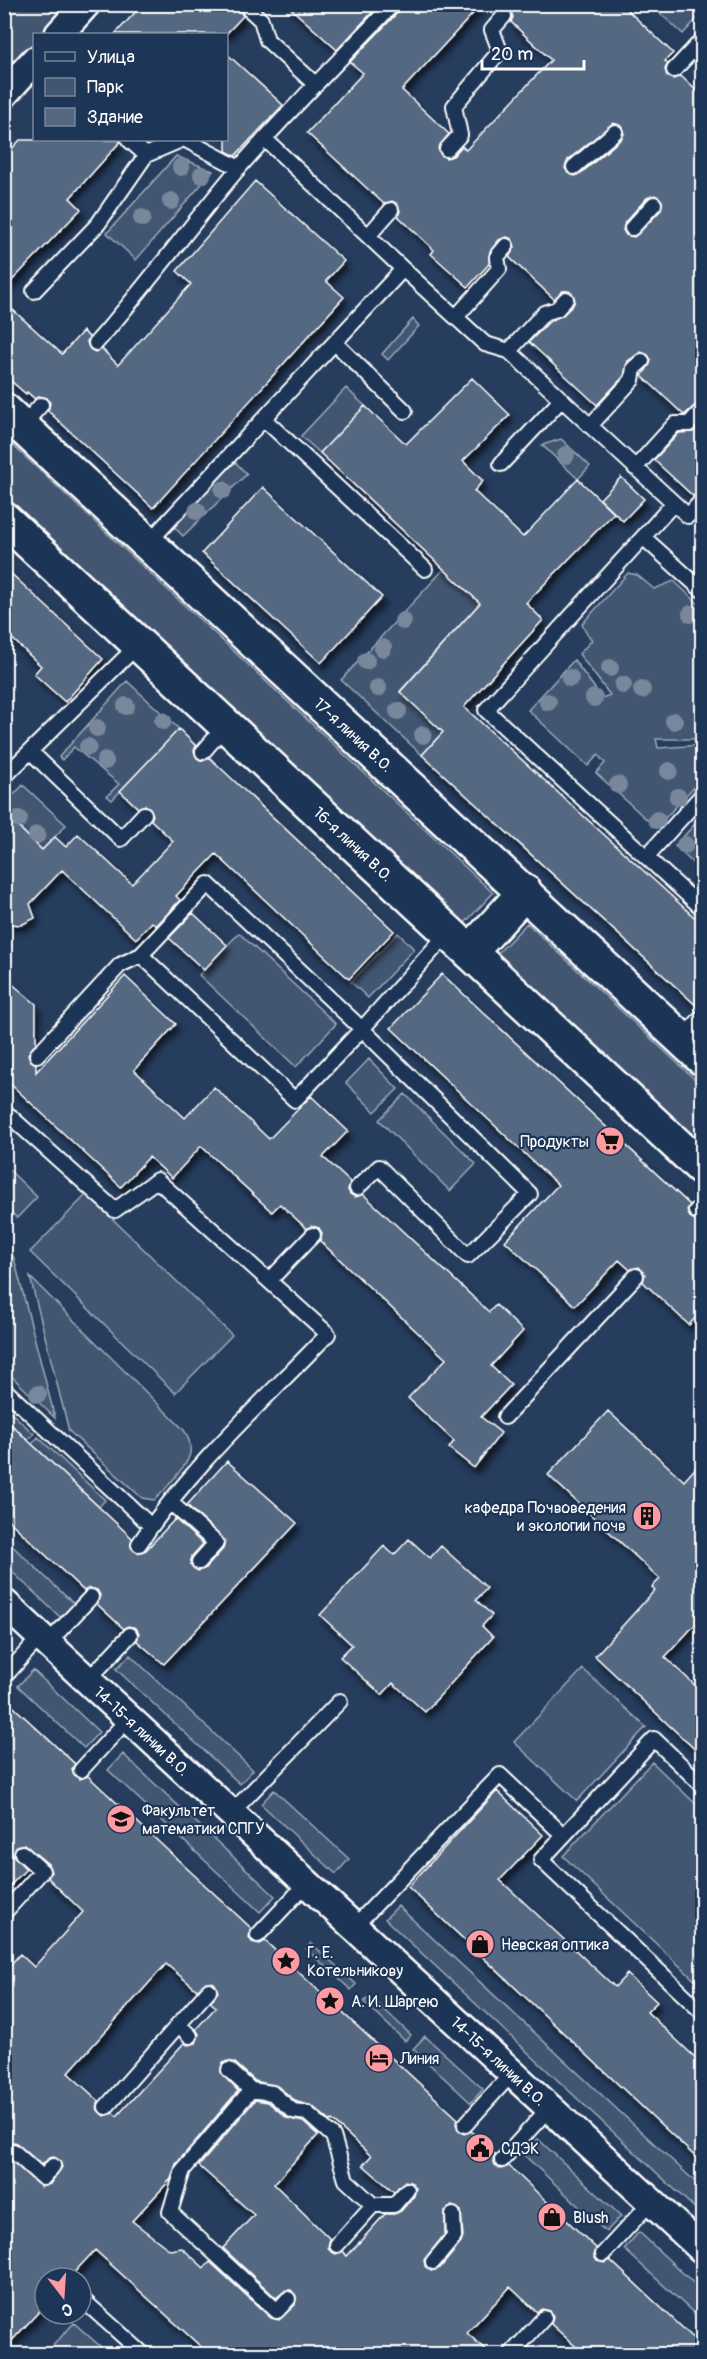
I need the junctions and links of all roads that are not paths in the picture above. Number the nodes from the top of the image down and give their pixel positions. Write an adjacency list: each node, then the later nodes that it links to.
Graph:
1 (86, 4): 5 (street)
2 (393, 4): 9 (lane)
3 (249, 9): 9 (lane)
4 (504, 16): 16 (lane)
5 (59, 33)
6 (702, 40): 8 (lane)
7 (33, 62): 10 (street)
8 (674, 70)
9 (316, 85): 12 (lane)
10 (4, 94)
11 (615, 132): 18 (lane)
12 (266, 140): 19 (lane); 23 (lane)
13 (130, 141): 17 (lane)
14 (181, 141): 17 (lane)
15 (186, 141): 19 (lane)
16 (447, 149)
17 (146, 155): 26 (lane)
18 (574, 167)
19 (239, 168): 29 (lane)
20 (654, 204): 22 (lane)
21 (391, 210): 23 (lane)
22 (632, 228)
23 (368, 236): 25 (lane)
24 (506, 246): 28 (lane)
25 (403, 270): 28 (lane); 30 (lane)
26 (34, 291)
27 (566, 299): 31 (lane)
28 (456, 317): 31 (lane)
29 (96, 343)
30 (335, 343): 34 (lane); 37 (lane)
31 (509, 351): 33 (lane)
32 (642, 360): 38 (lane)
33 (561, 400): 38 (lane); 39 (lane)
34 (405, 411)
35 (700, 412): 40 (lane)
36 (22, 414): 45 (street, 17-я линия В.О.)
37 (264, 419): 45 (lane); 46 (lane)
38 (590, 426): 40 (lane)
39 (501, 464)
40 (635, 468): 42 (lane)
41 (702, 500): 42 (lane)
42 (674, 503): 44 (lane)
43 (4, 519): 48 (street, 16-я линия В.О.)
44 (643, 537): 47 (lane); 55 (lane)
45 (148, 543): 56 (street, 17-я линия В.О.)
46 (425, 569)
47 (702, 591)
48 (139, 644): 49 (street, 16-я линия В.О.); 50 (lane)
49 (226, 725): 51 (lane); 58 (street, 16-я линия В.О.)
50 (31, 752): 52 (lane); 54 (lane)
51 (203, 752)
52 (4, 777)
53 (702, 795): 55 (lane)
54 (144, 814)
55 (647, 856): 57 (lane)
56 (525, 892): 58 (street); 61 (street, 17-я линия В.О.)
57 (702, 908)
58 (459, 942): 60 (lane); 64 (street, 16-я линия В.О.)
59 (141, 955): 60 (lane); 60 (lane); 62 (lane)
60 (362, 1029): 65 (lane)
61 (696, 1038)
62 (37, 1055)
63 (4, 1111): 68 (lane)
64 (702, 1168)
65 (357, 1188)
66 (313, 1235): 68 (lane)
67 (636, 1276): 70 (lane)
68 (270, 1280): 71 (lane)
69 (4, 1389): 72 (lane)
70 (505, 1417)
71 (170, 1502): 72 (lane); 74 (lane)
72 (151, 1526): 73 (lane)
73 (139, 1544)
74 (199, 1562)
75 (91, 1597): 78 (lane)
76 (4, 1603): 78 (street, 14-15-я линии В.О.)
77 (130, 1635): 80 (lane)
78 (44, 1640): 79 (lane); 80 (street, 14-15-я линии В.О.)
79 (4, 1677)
80 (88, 1680): 82 (street, 14-15-я линии В.О.)
81 (340, 1701): 85 (lane)
82 (129, 1718): 83 (lane); 85 (street, 14-15-я линии В.О.)
83 (81, 1770)
84 (702, 1785): 86 (lane)
85 (231, 1813): 88 (street, 14-15-я линии В.О.)
86 (563, 1835): 90 (lane); 93 (lane)
87 (22, 1853): 89 (lane)
88 (307, 1882): 90 (street, 14-15-я линии В.О.); 91 (lane)
89 (4, 1913)
90 (354, 1926): 97 (street, 14-15-я линии В.О.)
91 (258, 1935)
92 (209, 1990): 94 (lane)
93 (702, 2012)
94 (178, 2024): 95 (lane); 99 (lane)
95 (190, 2036)
96 (229, 2070): 98 (lane)
97 (512, 2073): 100 (street, 14-15-я линии В.О.); 101 (lane)
98 (251, 2090): 107 (lane); 113 (lane)
99 (106, 2107)
100 (549, 2108): 103 (lane); 106 (street, 14-15-я линии В.О.)
101 (465, 2125)
102 (13, 2151): 104 (lane)
103 (502, 2160)
104 (53, 2166)
105 (406, 2190): 107 (lane)
106 (651, 2202): 110 (street, 14-15-я линии В.О.); 111 (lane)
107 (373, 2205): 109 (lane)
108 (453, 2215): 112 (lane)
109 (337, 2245)
110 (702, 2249)
111 (603, 2254)
112 (433, 2262)
113 (288, 2299)
114 (93, 2309): 116 (lane)
115 (544, 2318): 117 (lane)
116 (143, 2355)
117 (511, 2355)

